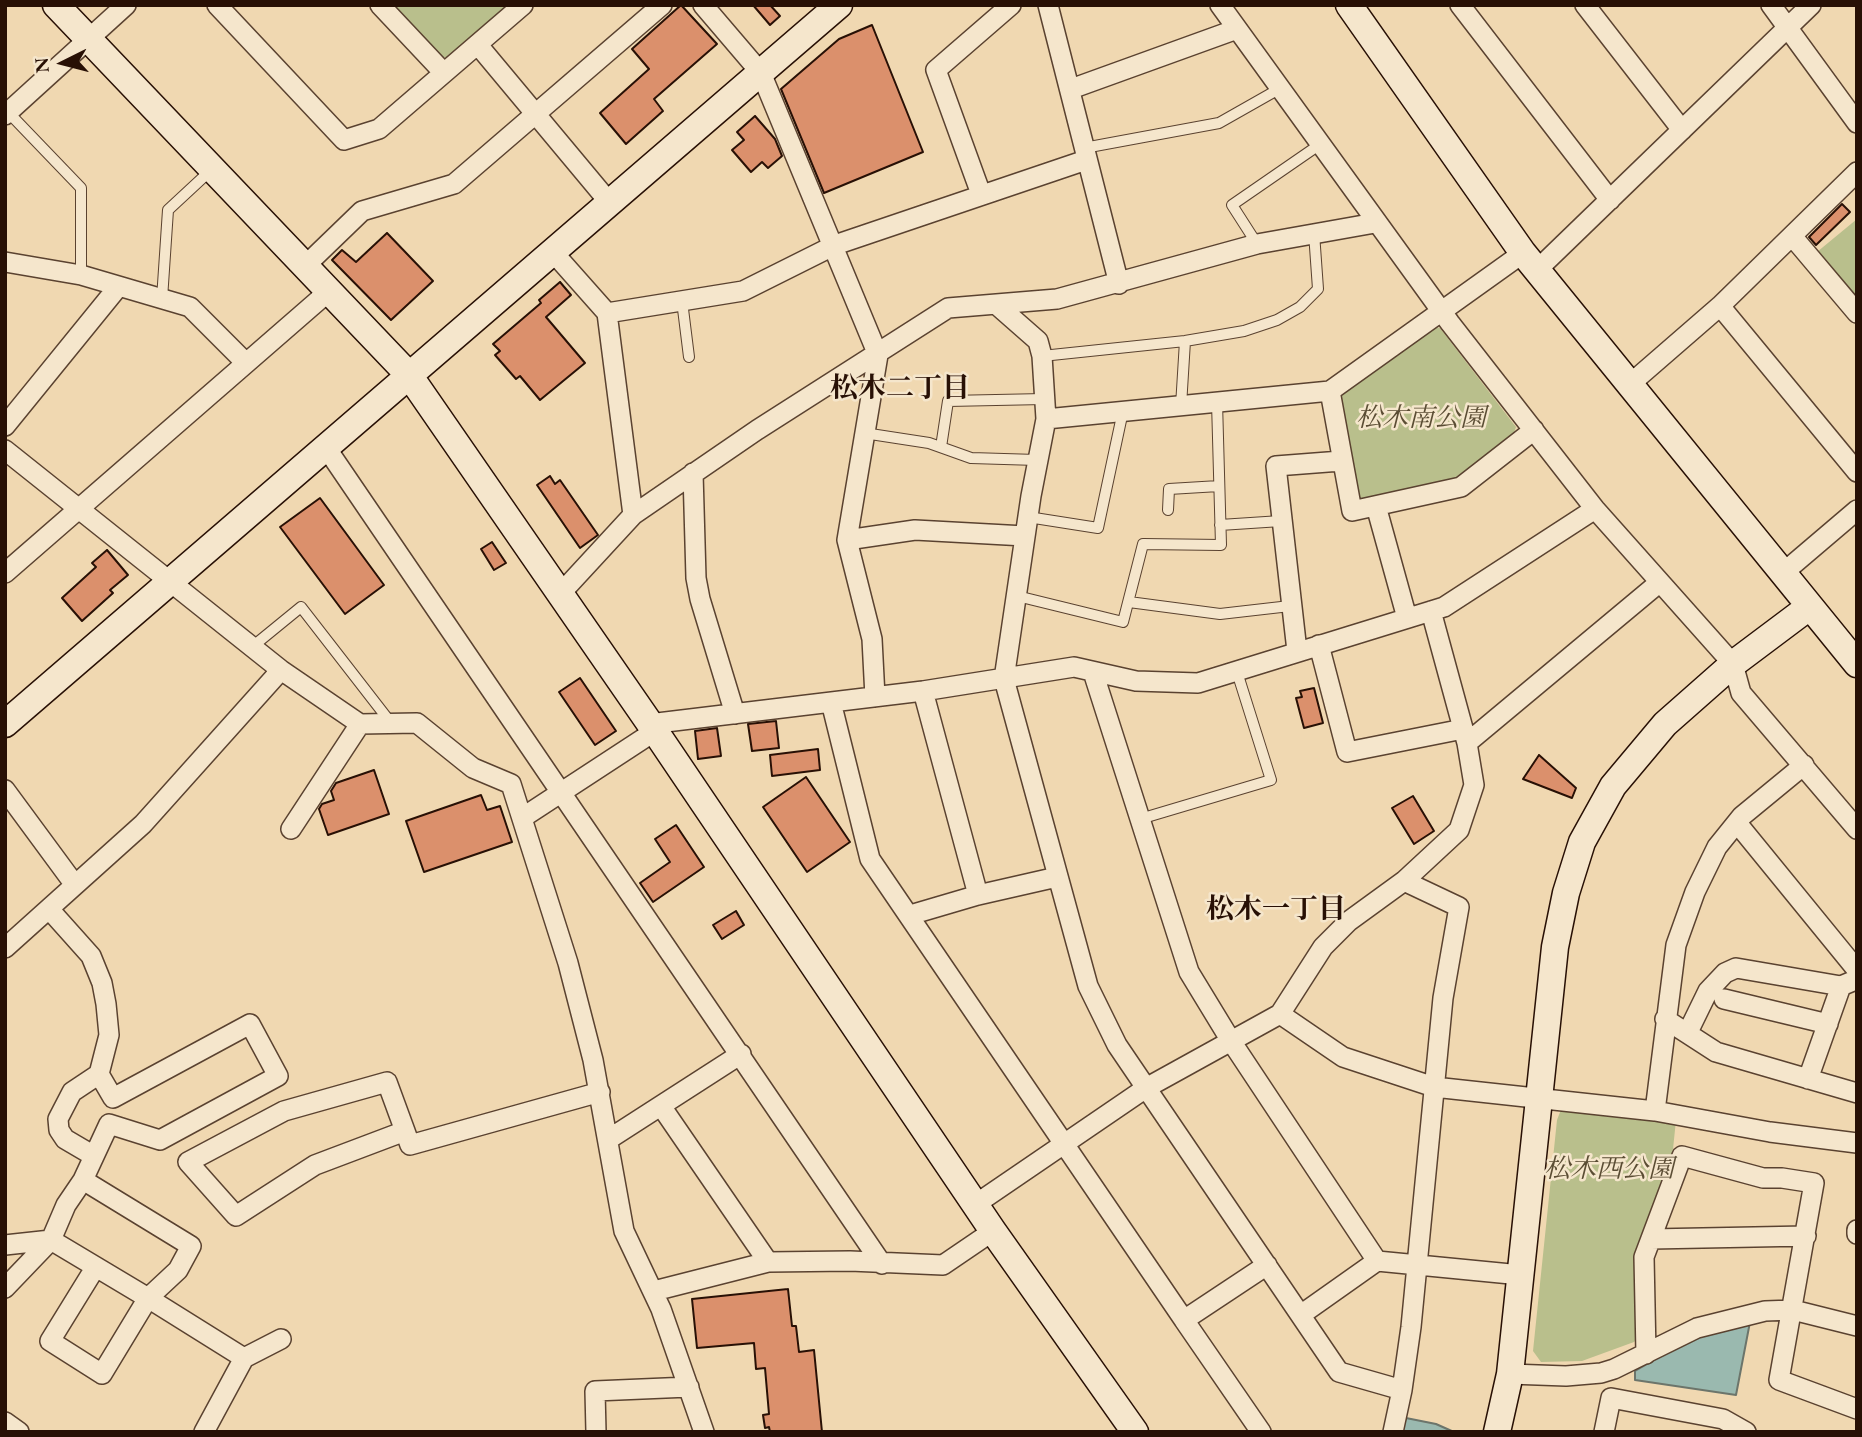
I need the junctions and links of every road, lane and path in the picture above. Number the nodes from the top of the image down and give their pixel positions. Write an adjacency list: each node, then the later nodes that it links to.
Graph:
1 (56, 5): 19 (street)
2 (125, 5): 19 (street)
3 (217, 5): 21 (street)
4 (380, 5): 21 (street)
5 (523, 5): 20 (street)
6 (662, 5): 26 (street)
7 (703, 5): 22 (street)
8 (839, 5): 22 (street)
9 (1011, 5): 33 (street)
10 (1048, 5): 23 (street)
11 (1220, 5): 18 (street)
12 (1349, 5): 43 (street)
13 (1585, 5): 28 (street)
14 (1771, 5): 17 (street)
15 (1811, 5): 17 (street)
16 (1470, 9): 34 (street)
17 (1788, 28): 27 (street); 28 (street)
18 (1237, 29): 23 (street); 24 (street)
19 (88, 38): 25 (street); 31 (street)
20 (478, 45): 21 (street); 26 (street)
21 (444, 73)
22 (761, 73): 35 (street); 40 (street)
23 (1070, 89): 30 (street)
24 (1279, 89): 29 (street); 30 (lane)
25 (7, 114): 45 (lane)
26 (534, 115): 35 (street); 44 (street)
27 (1857, 123)
28 (1682, 130): 34 (street)
29 (1319, 145): 36 (street); 39 (lane)
30 (1085, 154): 33 (street); 46 (street)
31 (212, 169): 44 (street); 49 (lane)
32 (1857, 172): 38 (street)
33 (981, 194): 40 (street)
34 (1609, 200): 43 (street)
35 (609, 202): 41 (street)
36 (1375, 223): 37 (street); 53 (street)
37 (1314, 233): 39 (street); 56 (lane)
38 (1792, 236): 52 (street); 55 (street)
39 (1257, 244): 46 (street)
40 (835, 245): 50 (street); 57 (street)
41 (552, 251): 54 (street); 61 (street)
42 (5, 262): 45 (street)
43 (1530, 262): 53 (street); 62 (street)
44 (304, 267): 48 (street)
45 (81, 275): 47 (street)
46 (1119, 284): 51 (street)
47 (118, 287): 49 (street); 68 (street)
48 (328, 292): 60 (street); 61 (street)
49 (162, 299): 60 (street)
50 (682, 301): 54 (street); 59 (lane)
51 (997, 305): 57 (street); 58 (street)
52 (1720, 306): 62 (street); 76 (street)
53 (1441, 312): 63 (street); 69 (street)
54 (607, 313): 84 (street)
55 (1857, 313)
56 (1185, 341): 58 (lane); 65 (lane)
57 (878, 355): 70 (street); 77 (street)
58 (1042, 356): 66 (street)
59 (689, 357)
60 (245, 362): 81 (street)
61 (409, 375): 71 (street); 93 (street)
62 (1629, 385): 90 (street)
63 (1330, 391): 64 (street); 75 (street)
64 (1217, 402): 65 (street); 78 (lane)
65 (1181, 406): 67 (street)
66 (1045, 409): 67 (street); 72 (lane); 74 (street)
67 (1123, 411): 87 (lane)
68 (5, 426)
69 (1534, 430): 79 (street); 80 (street)
70 (864, 433): 72 (lane); 88 (street)
71 (325, 446): 92 (street); 120 (street)
72 (941, 447): 74 (lane)
73 (5, 450): 81 (street)
74 (1037, 460): 87 (street)
75 (1341, 461): 79 (street); 85 (street)
76 (1857, 471)
77 (693, 473): 84 (street); 112 (street)
78 (1219, 486): 82 (lane); 86 (lane)
79 (1376, 506): 99 (street)
80 (1595, 509): 91 (street); 98 (street)
81 (77, 510): 89 (street); 92 (street)
82 (1168, 510)
83 (1857, 510): 90 (street)
84 (634, 515): 93 (street)
85 (1281, 521): 86 (lane); 96 (street)
86 (1220, 525): 95 (lane)
87 (1027, 527): 88 (street); 94 (street)
88 (847, 540): 110 (street)
89 (5, 573)
90 (1783, 573): 97 (street)
91 (1660, 582): 103 (street); 117 (street)
92 (169, 583): 101 (street); 113 (street)
93 (561, 593): 116 (street)
94 (1017, 596): 95 (lane); 108 (street)
95 (1129, 602): 96 (lane)
96 (1290, 606): 102 (street)
97 (1809, 607): 103 (street); 104 (street)
98 (1431, 611): 99 (street); 117 (street)
99 (1407, 618): 100 (street)
100 (1319, 645): 102 (street); 117 (street)
101 (252, 647): 105 (street); 115 (lane)
102 (1297, 651): 106 (street)
103 (1733, 664): 118 (street); 148 (street)
104 (1857, 664)
105 (281, 670): 114 (street); 128 (street)
106 (1237, 671): 107 (street); 122 (lane)
107 (1093, 673): 108 (street); 122 (street)
108 (1004, 679): 109 (street); 126 (street)
109 (923, 691): 110 (street); 129 (street)
110 (875, 697): 111 (street)
111 (831, 702): 112 (street); 131 (street)
112 (735, 714): 116 (street)
113 (5, 724)
114 (360, 724): 115 (street); 124 (street)
115 (391, 724): 121 (street)
116 (652, 728): 120 (street); 157 (street)
117 (1465, 736): 127 (street)
118 (1804, 765): 123 (street); 125 (street)
119 (5, 790): 128 (street)
120 (563, 793): 121 (street); 141 (street)
121 (522, 818): 146 (street)
122 (1140, 819): 140 (street)
123 (1737, 823): 133 (street); 137 (street)
124 (291, 829)
125 (1857, 829)
126 (1057, 877): 129 (street); 145 (street)
127 (1404, 881): 136 (street); 144 (street)
128 (75, 885): 130 (street)
129 (978, 895): 131 (street)
130 (49, 909): 132 (street); 142 (street)
131 (910, 915): 153 (street)
132 (5, 948)
133 (1857, 970)
134 (1849, 983): 138 (street); 139 (street)
135 (1724, 999): 138 (street)
136 (1280, 1014): 140 (street); 144 (street)
137 (1665, 1019): 139 (street); 150 (street)
138 (1828, 1024): 143 (street)
139 (1688, 1032): 143 (street)
140 (1231, 1041): 145 (street); 163 (street)
141 (741, 1054): 149 (street); 165 (street)
142 (99, 1074): 155 (street); 155 (street)
143 (1808, 1079): 147 (street)
144 (1434, 1087): 148 (street); 166 (street)
145 (1146, 1088): 153 (street); 167 (street)
146 (600, 1091): 151 (street); 152 (street)
147 (1857, 1093)
148 (1538, 1097): 150 (street); 169 (street)
149 (661, 1106): 152 (street); 164 (street)
150 (1655, 1111): 154 (street)
151 (405, 1131): 151 (street)
152 (609, 1139): 171 (street)
153 (1064, 1143): 157 (street); 175 (street)
154 (1857, 1143)
155 (94, 1156): 156 (street)
156 (83, 1180): 161 (street); 172 (street)
157 (976, 1204): 158 (street)
158 (993, 1231): 165 (street); 189 (street)
159 (1806, 1236): 160 (street); 160 (street); 173 (street)
160 (1651, 1239): 178 (street)
161 (51, 1240): 162 (street); 168 (street); 170 (street)
162 (5, 1245)
163 (1377, 1261): 166 (street); 174 (street)
164 (768, 1262): 165 (street); 171 (street)
165 (882, 1264)
166 (1417, 1264): 169 (street); 182 (street)
167 (1266, 1265): 174 (street); 175 (street)
168 (95, 1268): 172 (street); 172 (street)
169 (1521, 1275): 180 (street)
170 (5, 1288)
171 (654, 1291): 181 (street)
172 (148, 1298): 179 (street)
173 (1793, 1310): 176 (street); 178 (street); 183 (street)
174 (1302, 1314): 182 (street)
175 (1184, 1320): 190 (street)
176 (1857, 1326)
177 (281, 1339): 179 (street)
178 (1646, 1354): 180 (street)
179 (244, 1358): 186 (street)
180 (1510, 1374): 192 (street)
181 (689, 1387): 187 (street); 188 (street)
182 (1402, 1390): 191 (street)
183 (1857, 1409)
184 (5, 1422): 185 (street)
185 (19, 1432)
186 (204, 1432)
187 (596, 1432)
188 (704, 1432)
189 (1135, 1432)
190 (1261, 1432)
191 (1393, 1432)
192 (1497, 1432)
193 (1604, 1432): 194 (street)
194 (1746, 1432)

